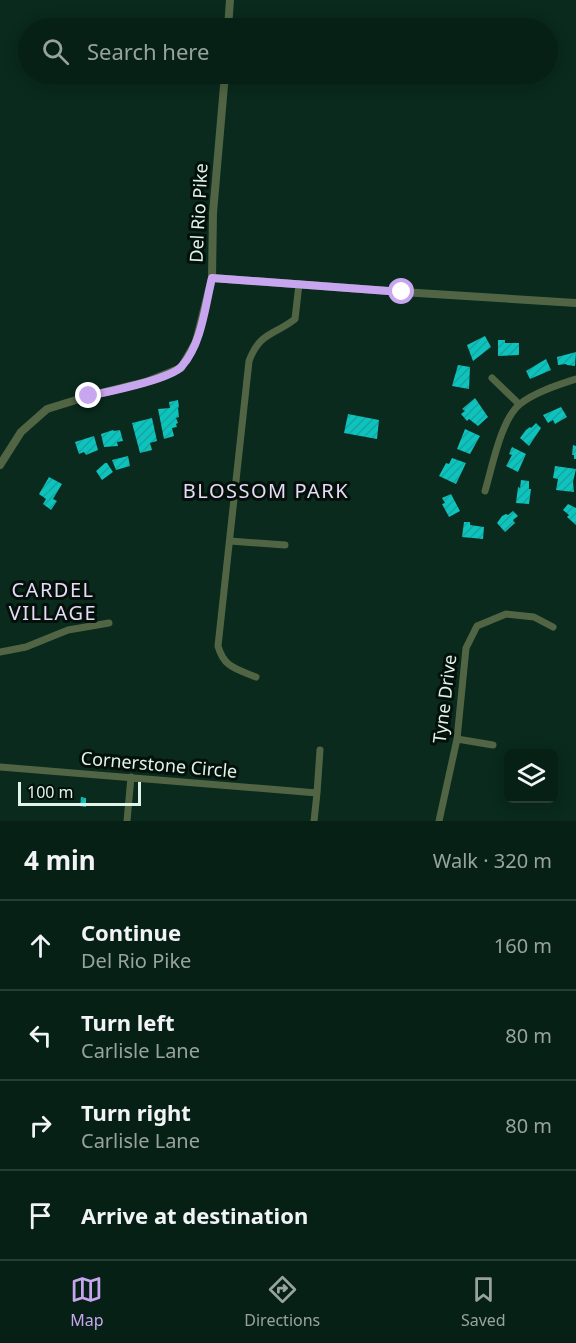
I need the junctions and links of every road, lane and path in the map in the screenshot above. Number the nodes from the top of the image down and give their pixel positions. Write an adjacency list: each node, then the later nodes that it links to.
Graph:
1 (230, 0): 2 (street)
2 (229, 18)
3 (224, 84): 4 (street, Del Rio Pike)
4 (212, 278): 5 (street, Del Rio Pike); 10 (street)
5 (299, 284): 6 (street, Del Rio Pike); 12 (street)
6 (576, 303)
7 (492, 378): 9 (street)
8 (576, 379): 9 (street)
9 (519, 404): 11 (street)
10 (0, 465)
11 (485, 491)
12 (230, 541): 13 (street); 17 (street)
13 (285, 545)
14 (109, 623): 16 (street)
15 (553, 627): 18 (street, Tyne Drive)
16 (0, 652)
17 (256, 677)
18 (457, 739): 19 (street); 26 (street, Tyne Drive)
19 (493, 745)
20 (320, 750): 23 (street)
21 (0, 767): 22 (street, Cornerstone Circle)
22 (131, 777): 23 (street, Cornerstone Circle); 24 (street)
23 (316, 793): 25 (street)
24 (127, 821)
25 (314, 821)
26 (439, 821)

